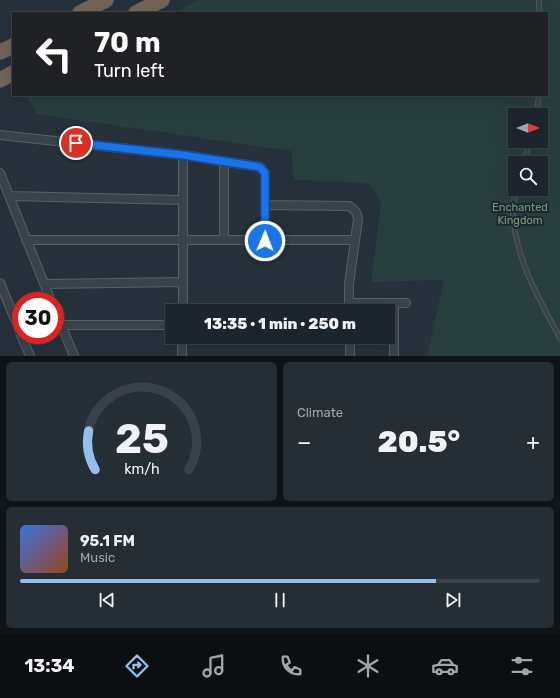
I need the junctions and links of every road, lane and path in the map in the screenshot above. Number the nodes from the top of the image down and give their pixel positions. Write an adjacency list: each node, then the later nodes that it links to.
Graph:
1 (106, 0): 4 (highway)
2 (162, 0): 5 (highway)
3 (539, 0): 6 (lane)
4 (82, 12)
5 (138, 12)
6 (539, 12)
7 (12, 46): 8 (highway)
8 (0, 52)
9 (12, 74): 10 (highway)
10 (0, 80)
11 (539, 96): 12 (lane)
12 (537, 108)
13 (0, 135): 14 (street)
14 (183, 155): 15 (street); 19 (street)
15 (224, 161): 20 (street); 23 (street)
16 (0, 173): 17 (street)
17 (9, 196): 19 (street); 21 (street)
18 (515, 196): 39 (lane)
19 (183, 200): 22 (street)
20 (266, 205): 24 (street); 25 (street)
21 (26, 240): 22 (street); 28 (street)
22 (184, 240): 23 (street); 26 (street)
23 (224, 240): 25 (street)
24 (354, 240): 25 (street); 33 (street)
25 (265, 241)
26 (183, 282): 28 (street); 32 (street)
27 (0, 283): 35 (street)
28 (44, 284): 29 (street)
29 (47, 292)
30 (406, 302): 31 (street)
31 (394, 303): 34 (street); 47 (street)
32 (182, 304)
33 (349, 304)
34 (383, 304)
35 (12, 312)
36 (64, 325): 37 (street)
37 (165, 325)
38 (64, 330): 44 (street)
39 (560, 338)
40 (25, 344): 43 (street)
41 (182, 344): 45 (street)
42 (350, 344): 46 (street)
43 (30, 356)
44 (74, 356)
45 (182, 356)
46 (350, 356)
47 (394, 356)

